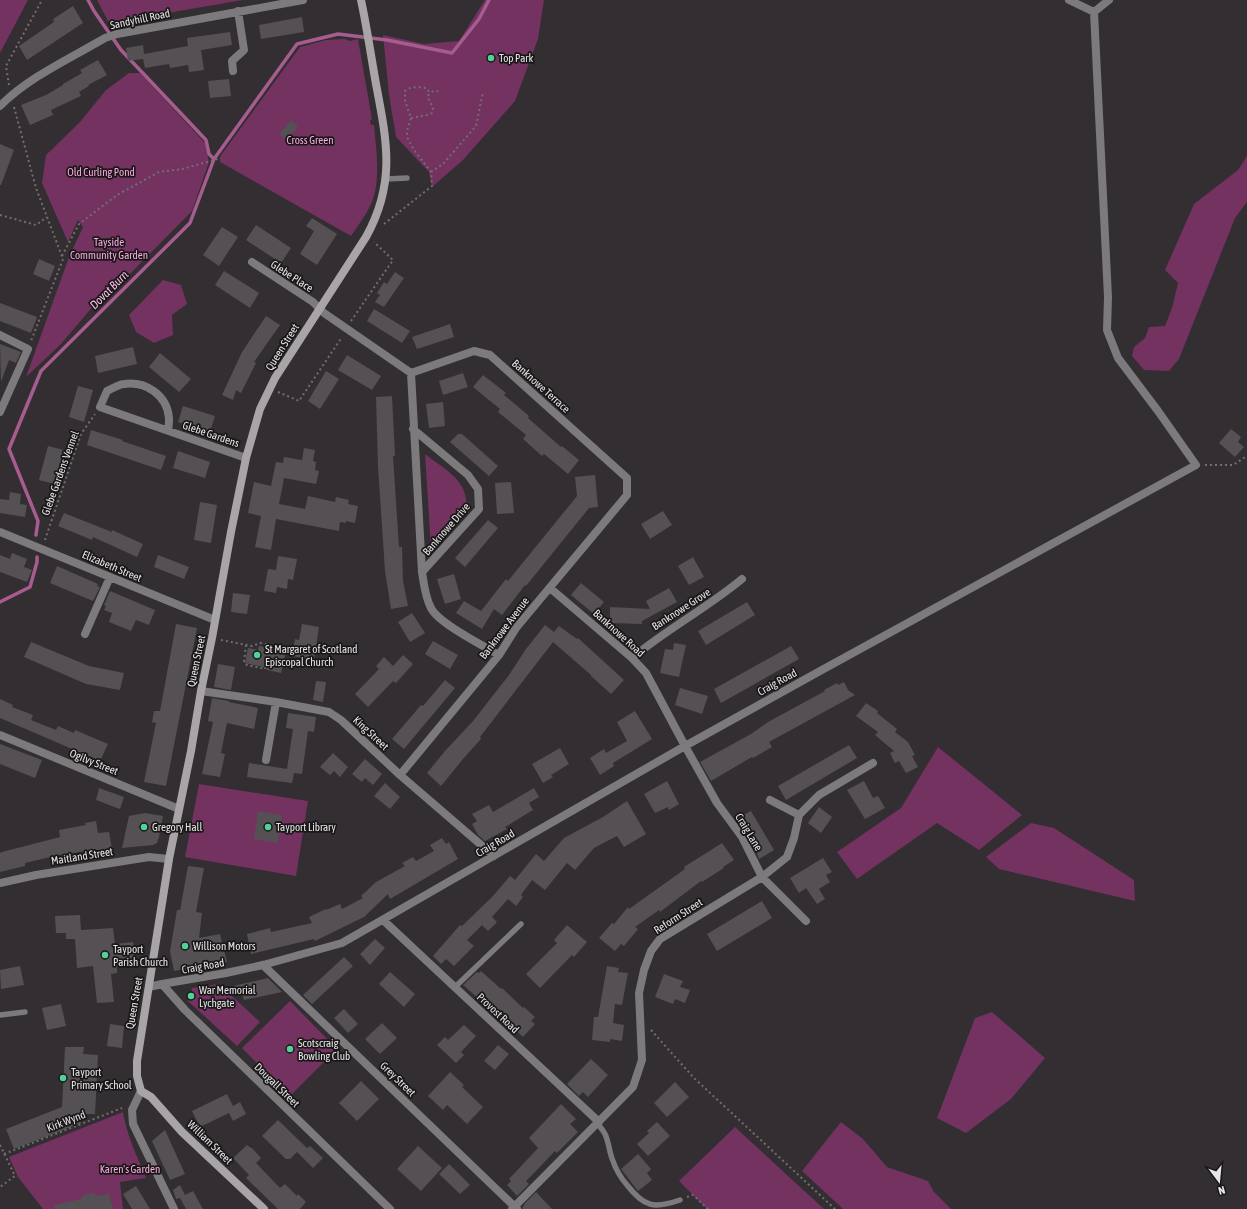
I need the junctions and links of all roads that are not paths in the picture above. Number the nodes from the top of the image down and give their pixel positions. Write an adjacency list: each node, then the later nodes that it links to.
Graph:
1 (303, 0): 5 (street, Sandyhill Road)
2 (361, 0): 9 (main road, Queen Street)
3 (1069, 0): 6 (street)
4 (1109, 0): 6 (street)
5 (238, 12): 7 (street); 8 (street, Sandyhill Road)
6 (1094, 12): 32 (street, Craig Road)
7 (233, 71)
8 (0, 106)
9 (386, 178): 10 (lane); 12 (main road, Queen Street)
10 (407, 178)
11 (252, 262): 12 (street, Glebe Place)
12 (319, 308): 14 (street); 18 (main road, Queen Street)
13 (0, 335): 15 (street)
14 (411, 373): 16 (street, Banknowe Drive); 19 (street, Banknowe Terrace)
15 (0, 412)
16 (414, 429): 21 (street, Banknowe Drive); 21 (street, Banknowe Drive)
17 (168, 430): 17 (street, Glebe Gardens); 18 (street, Glebe Gardens)
18 (246, 458): 25 (main road, Queen Street)
19 (627, 495): 24 (street, Banknowe Avenue)
20 (0, 532): 22 (street, Elizabeth Street)
21 (422, 572): 27 (street, Banknowe Drive)
22 (110, 576): 25 (street, Elizabeth Street); 26 (street)
23 (742, 579): 28 (street, Banknowe Grove)
24 (550, 588): 27 (street, Banknowe Avenue); 28 (street, Banknowe Road)
25 (215, 620): 29 (main road, Queen Street)
26 (85, 634)
27 (499, 655): 35 (street, Banknowe Avenue)
28 (632, 658): 32 (street, Banknowe Road)
29 (201, 691): 30 (street, King Street); 37 (main road, Queen Street)
30 (276, 702): 33 (street); 35 (street, King Street)
31 (0, 735): 37 (street, Ogilvy Street)
32 (685, 746): 39 (street, Craig Road); 41 (street, Craig Lane)
33 (266, 760)
34 (873, 764): 38 (street)
35 (400, 776): 39 (street, King Street)
36 (770, 800): 38 (street)
37 (179, 809): 40 (main road, Queen Street)
38 (799, 815): 41 (street, Reform Street)
39 (494, 856): 43 (street, Craig Road)
40 (169, 859): 42 (street, Maitland Street); 48 (main road, Queen Street)
41 (762, 877): 44 (street, Craig Lane); 53 (street, Reform Street)
42 (0, 883)
43 (383, 920): 46 (street, Craig Road); 49 (street, Provost Road)
44 (806, 921)
45 (521, 924): 49 (lane)
46 (263, 965): 47 (street, Craig Road); 55 (street, Grey Street)
47 (162, 984): 48 (street); 58 (street, Dougall Street)
48 (149, 987): 52 (main road, Queen Street)
49 (455, 987): 53 (street, Provost Road)
50 (25, 1012): 51 (lane)
51 (0, 1016)
52 (140, 1091): 56 (street); 57 (main road, William Street)
53 (598, 1123): 54 (lane); 55 (street, Reform Street)
54 (680, 1200)
55 (514, 1208)
56 (174, 1209)
57 (264, 1209)
58 (390, 1209)

